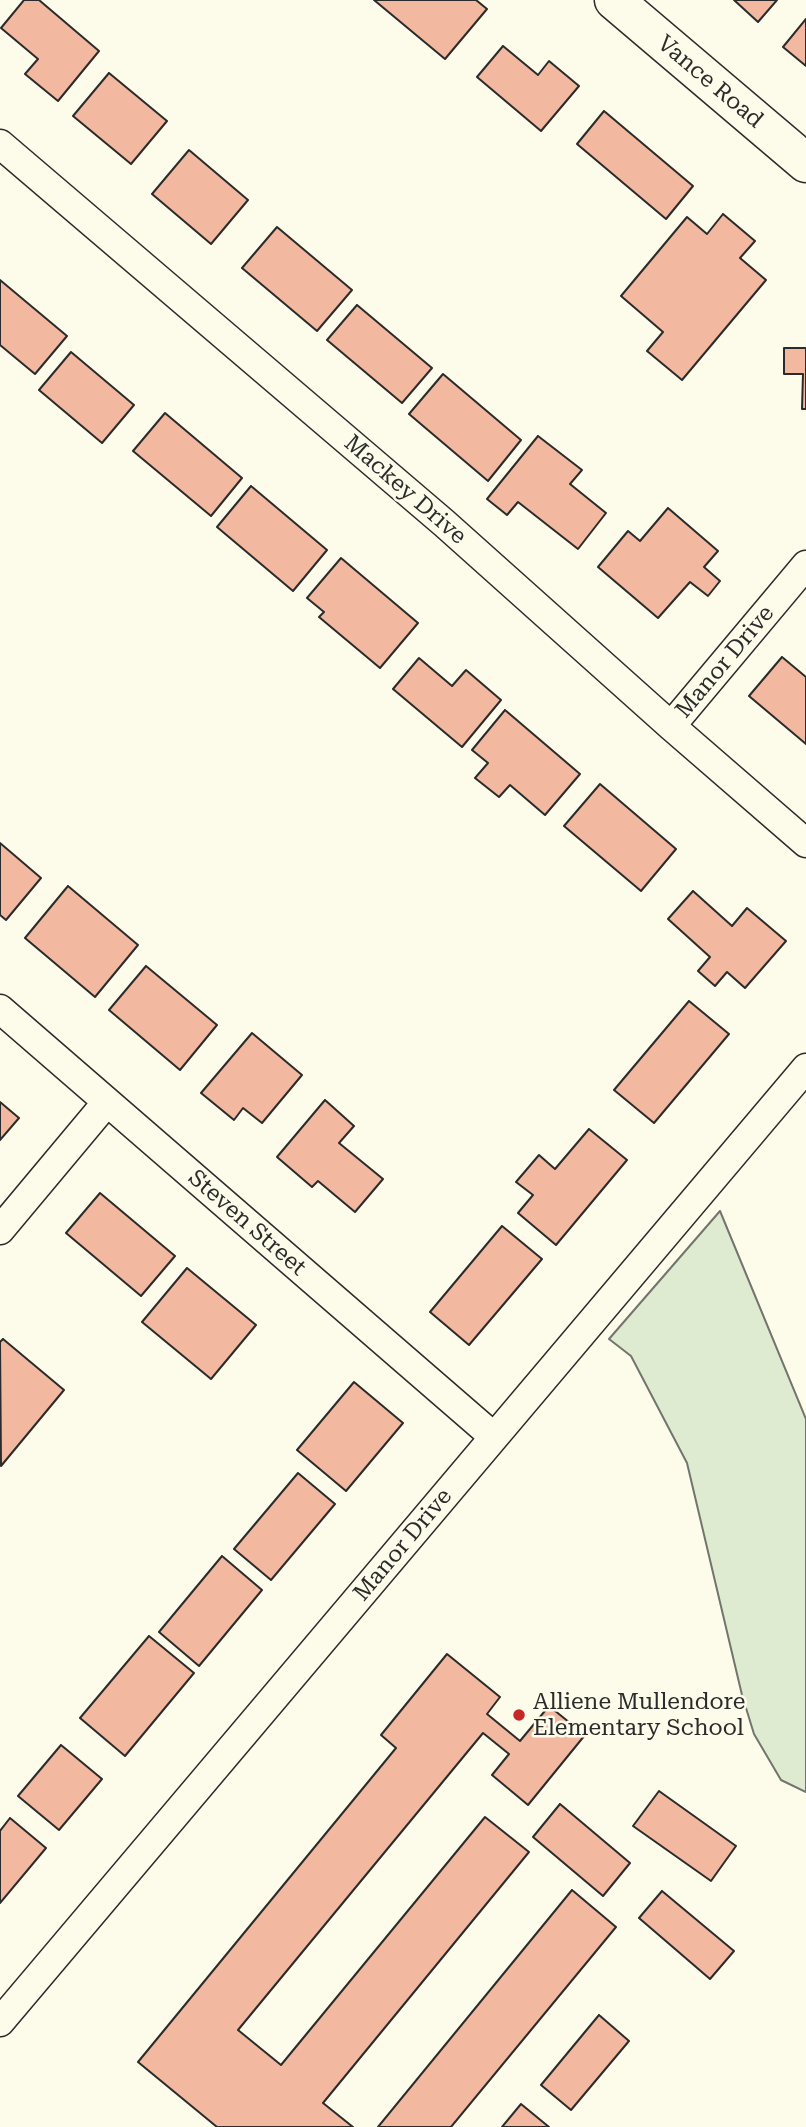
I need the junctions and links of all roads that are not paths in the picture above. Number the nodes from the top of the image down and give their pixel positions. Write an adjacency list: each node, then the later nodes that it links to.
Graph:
1 (614, 0): 3 (street, Vance Road)
2 (0, 144): 5 (street, Mackey Drive)
3 (806, 163)
4 (806, 565): 5 (street, Manor Drive)
5 (671, 726): 6 (street, Mackey Drive)
6 (806, 843)
7 (0, 1009): 9 (street, Steven Street)
8 (806, 1068): 11 (street, Manor Drive)
9 (107, 1102): 10 (street); 11 (street, Steven Street)
10 (0, 1230)
11 (494, 1437): 12 (street, Manor Drive)
12 (0, 2022)

